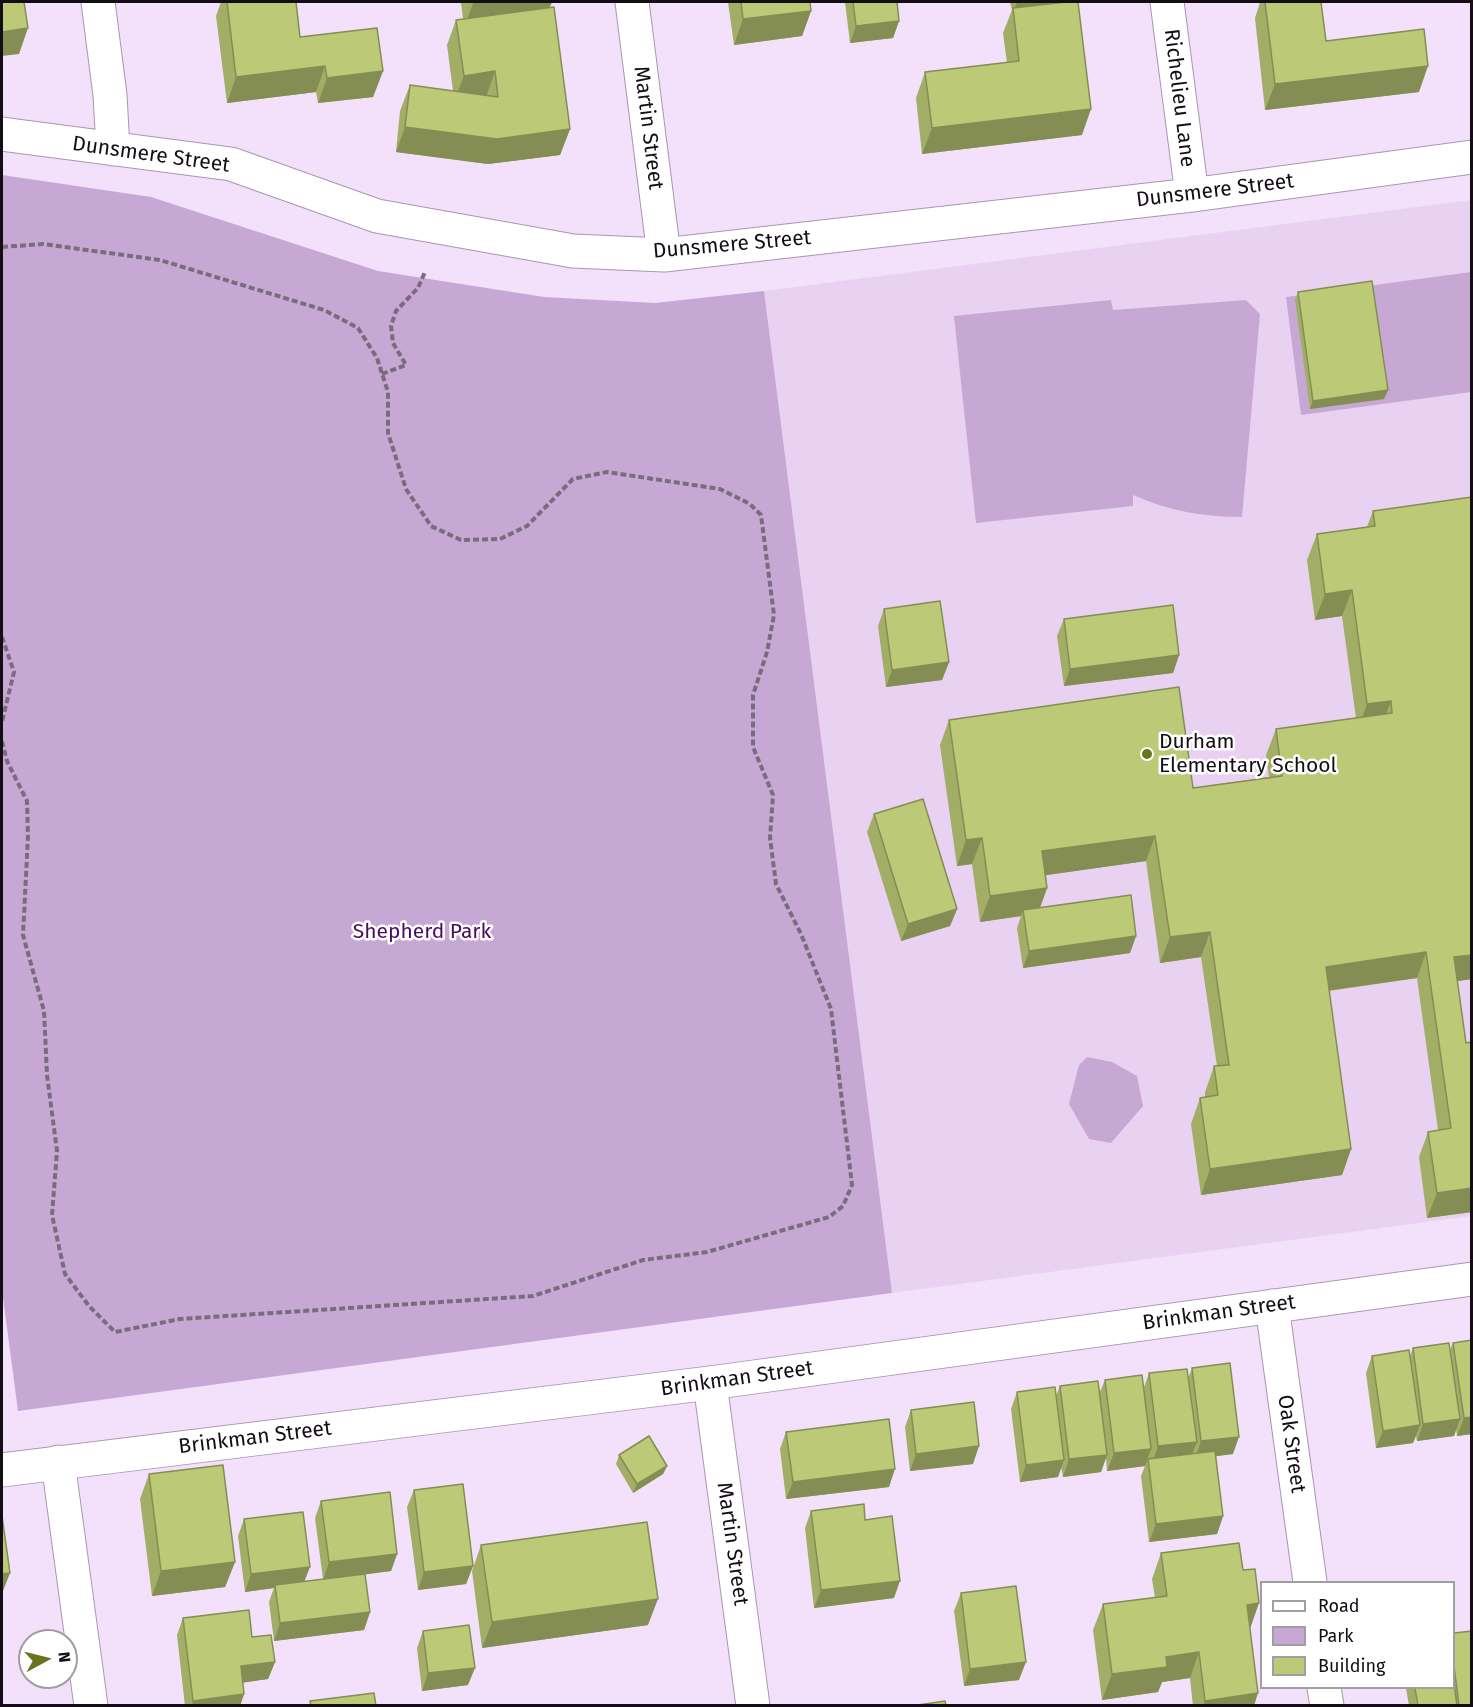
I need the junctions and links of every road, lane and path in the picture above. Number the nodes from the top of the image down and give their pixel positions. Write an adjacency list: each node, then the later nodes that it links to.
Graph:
1 (98, 2): 5 (street)
2 (632, 2): 9 (street, Martin Street)
3 (1167, 2): 7 (street, Richelieu Lane)
4 (2, 134): 5 (street, Dunsmere Street)
5 (113, 148): 9 (street, Dunsmere Street)
6 (1472, 157): 7 (street, Dunsmere Street)
7 (1192, 195): 9 (street, Dunsmere Street)
8 (2, 247): 11 (path)
9 (664, 255)
10 (424, 272): 11 (path)
11 (382, 374): 14 (path)
12 (2, 638): 13 (path)
13 (2, 722)
14 (2, 741)
15 (1472, 1279): 16 (street, Brinkman Street)
16 (1272, 1306): 17 (street, Brinkman Street); 20 (street, Oak Street)
17 (711, 1383): 18 (street, Brinkman Street); 23 (street, Martin Street)
18 (58, 1462): 19 (street, Brinkman Street); 22 (street)
19 (2, 1470)
20 (1310, 1581)
21 (1324, 1689): 24 (street)
22 (91, 1706)
23 (753, 1706)
24 (1326, 1706)

